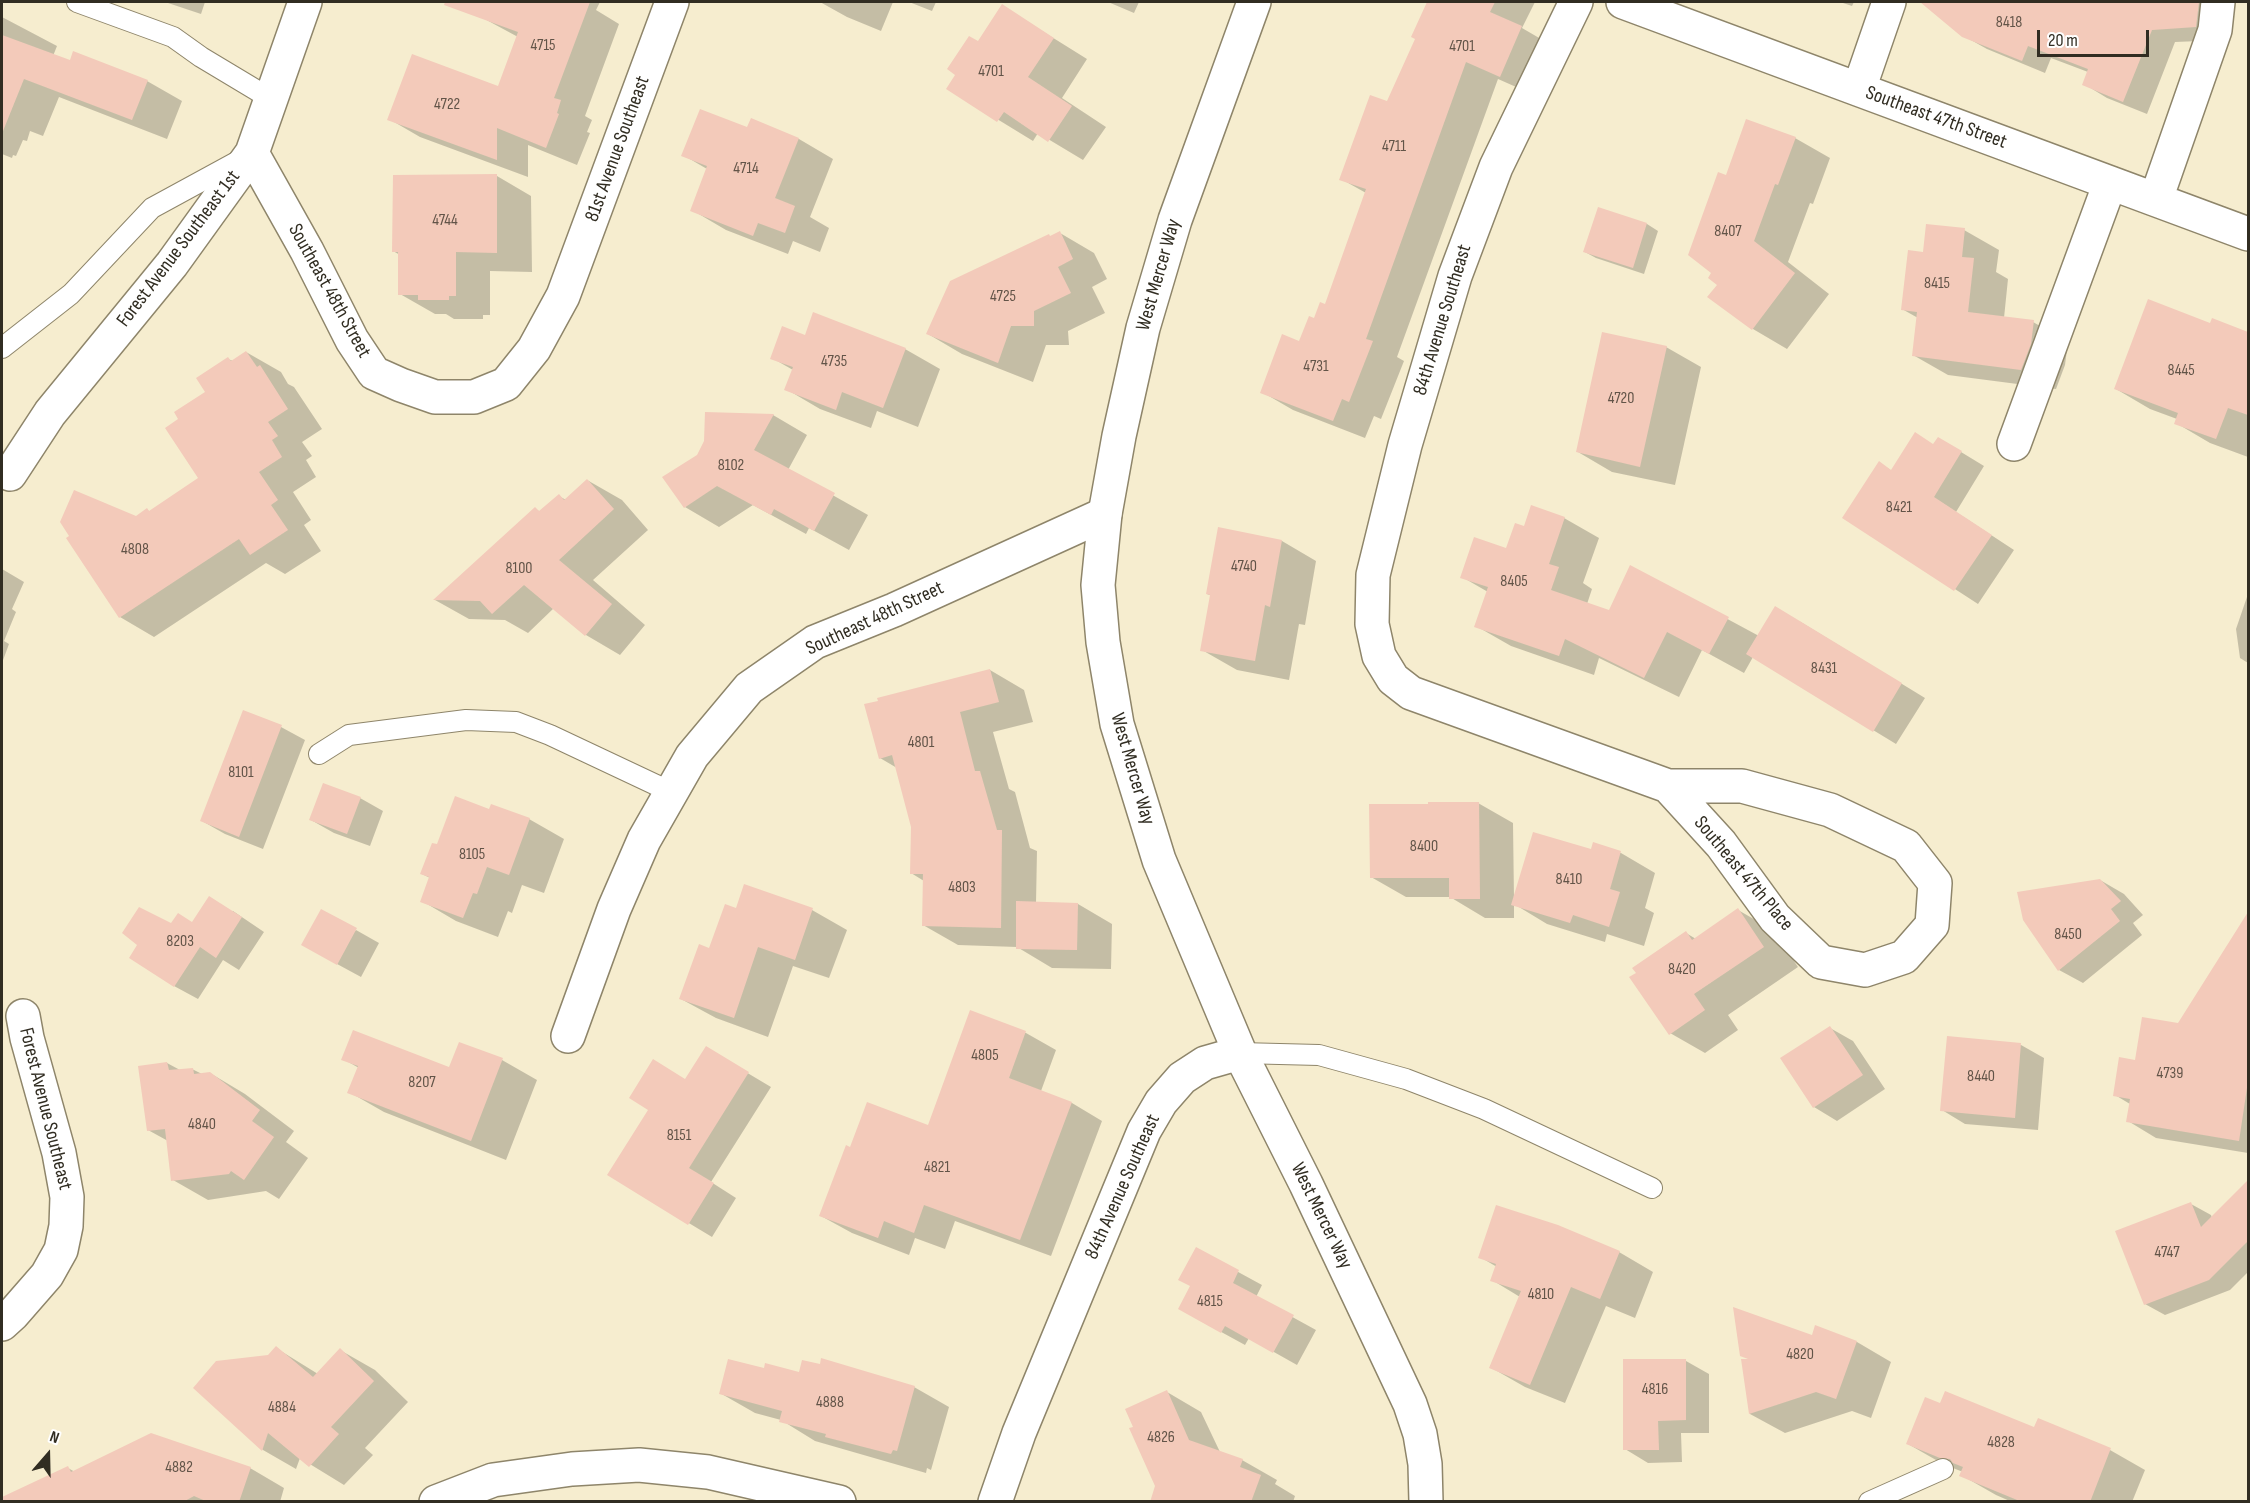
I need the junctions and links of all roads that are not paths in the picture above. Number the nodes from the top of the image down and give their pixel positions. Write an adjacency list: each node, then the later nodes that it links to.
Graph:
1 (78, 2): 10 (lane)
2 (305, 2): 10 (street, Forest Avenue Southeast 1st)
3 (672, 2): 15 (street, 81st Avenue Southeast)
4 (1254, 2): 19 (street, West Mercer Way)
5 (1576, 2): 20 (street, 84th Avenue Southeast)
6 (1623, 2): 9 (street, Southeast 47th Street)
7 (1889, 2): 9 (street)
8 (2218, 2): 13 (street)
9 (1859, 89): 12 (street, Southeast 47th Street)
10 (271, 99): 11 (street, Forest Avenue Southeast 1st)
11 (252, 153): 15 (street, Southeast 48th Street); 16 (lane); 18 (street, Forest Avenue Southeast 1st)
12 (2110, 183): 13 (street, Southeast 47th Street); 17 (street)
13 (2156, 199): 14 (street, Southeast 47th Street)
14 (2248, 234)
15 (563, 296)
16 (2, 348)
17 (2014, 444)
18 (10, 474)
19 (1105, 514): 23 (street, Southeast 48th Street); 26 (street, West Mercer Way)
20 (1379, 656): 22 (street, Southeast 47th Place)
21 (319, 754): 23 (lane)
22 (1668, 786): 22 (street, Southeast 47th Place)
23 (670, 792): 25 (street, Southeast 48th Street)
24 (23, 1016): 28 (street, Forest Avenue Southeast)
25 (568, 1036)
26 (1240, 1053): 27 (lane, 84th Avenue Southeast); 32 (street, 84th Avenue Southeast); 33 (street, West Mercer Way)
27 (1652, 1188)
28 (2, 1324)
29 (1943, 1469): 34 (lane)
30 (436, 1502): 31 (street)
31 (839, 1502)
32 (994, 1502)
33 (1426, 1502)
34 (1869, 1502)

